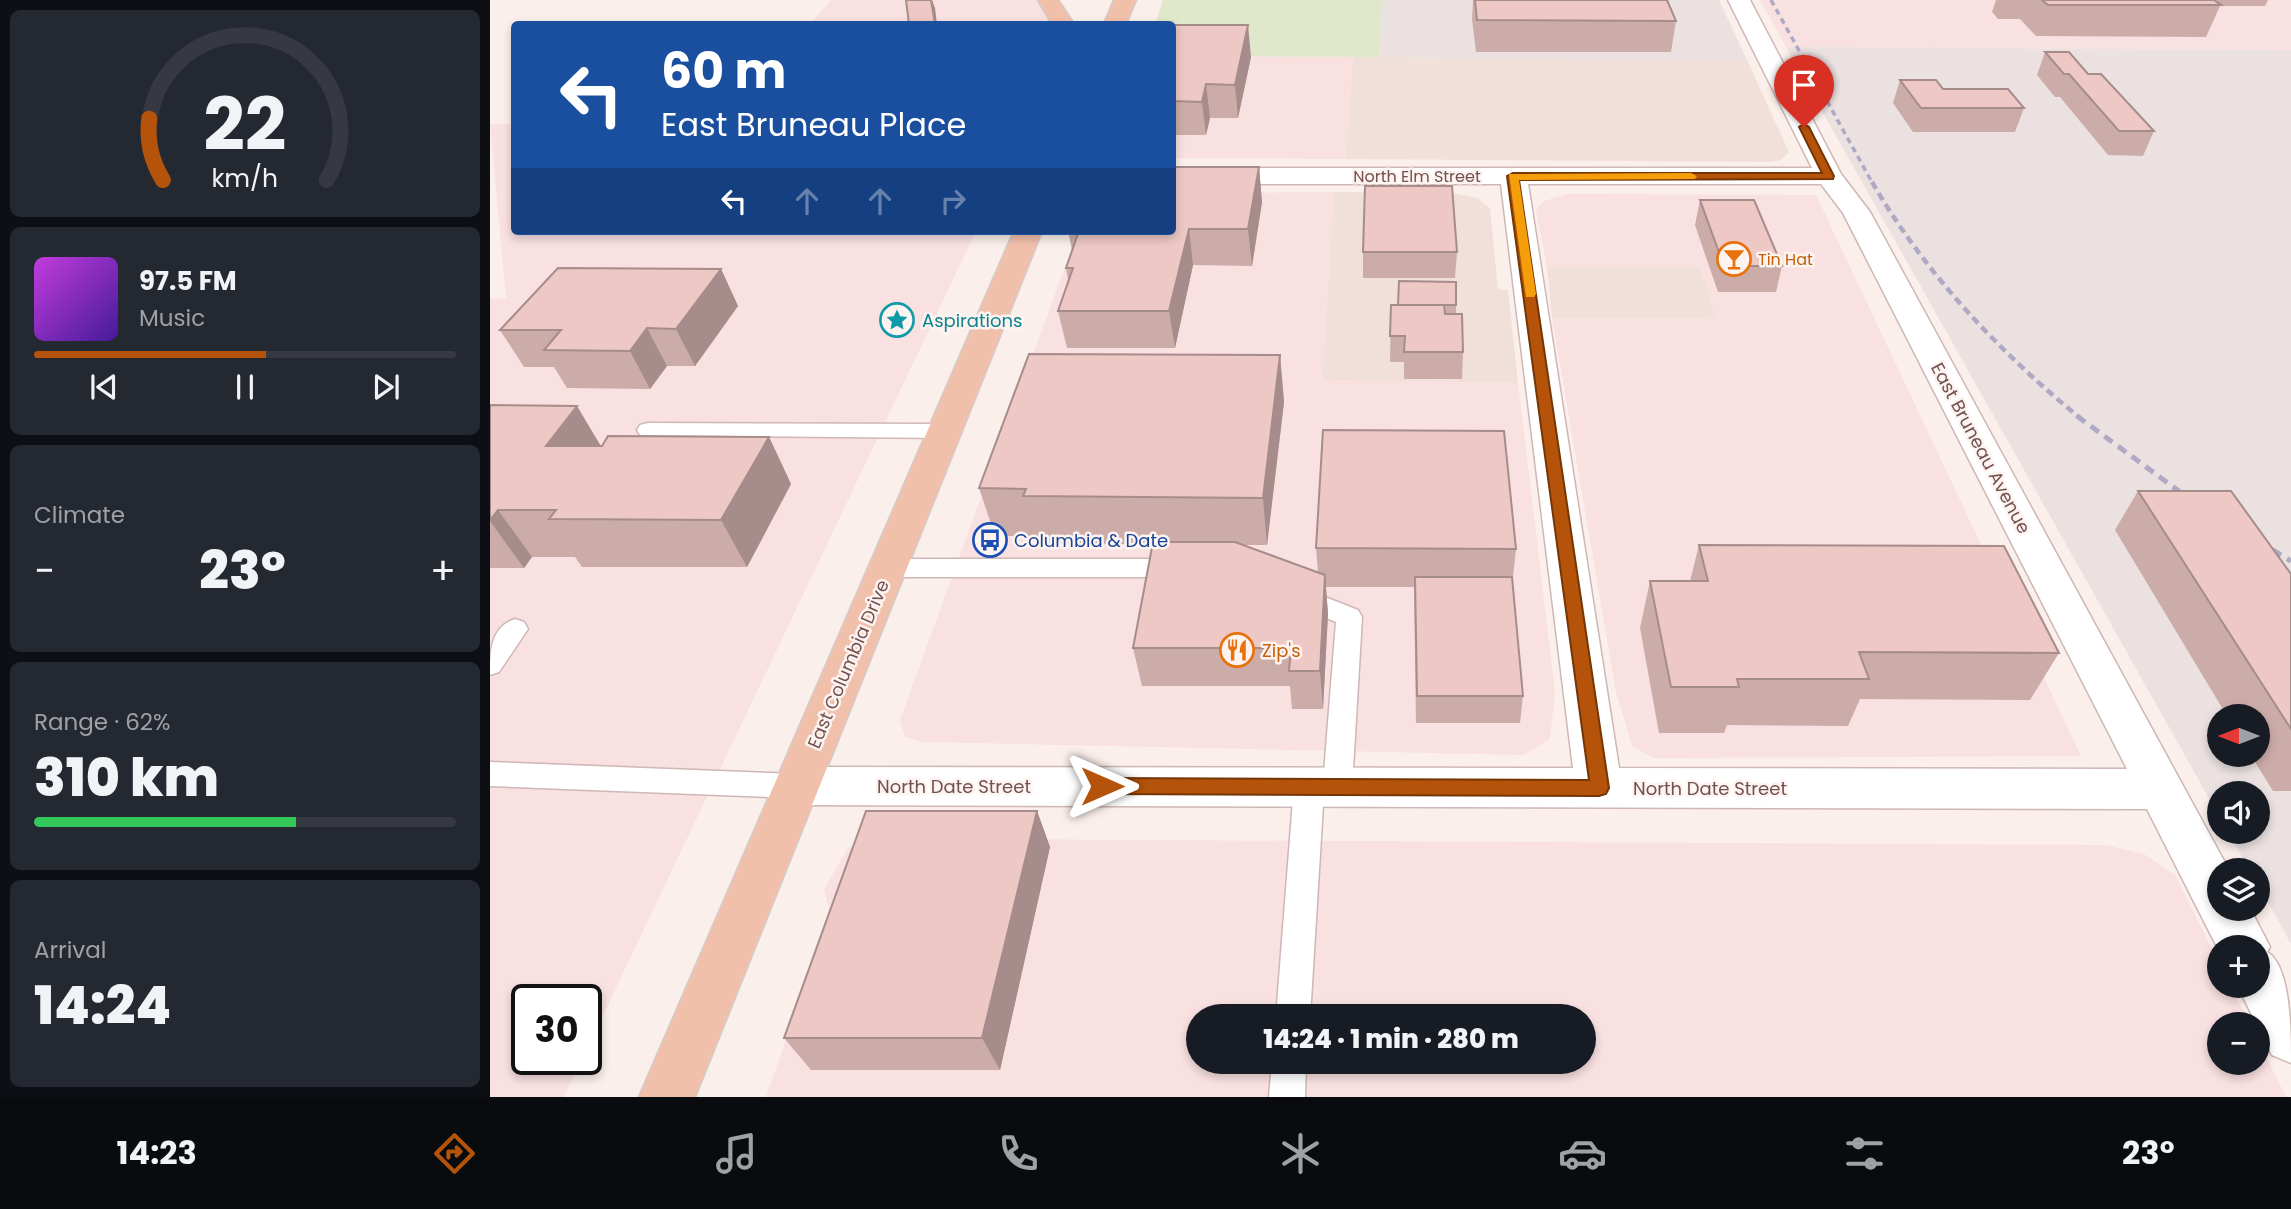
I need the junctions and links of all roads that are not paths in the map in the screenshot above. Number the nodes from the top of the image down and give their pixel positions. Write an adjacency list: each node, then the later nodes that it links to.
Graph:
1 (1048, 0): 4 (main road)
2 (1125, 0): 5 (main road)
3 (1740, 0): 8 (street, East Bruneau Avenue)
4 (1061, 21)
5 (1116, 21)
6 (1176, 176): 7 (street, North Elm Street)
7 (1513, 176): 8 (street, North Elm Street); 20 (street)
8 (1829, 176): 21 (street, East Bruneau Avenue)
9 (1026, 235): 11 (main road, East Columbia Drive)
10 (648, 430): 11 (lane)
11 (944, 431): 12 (main road, East Columbia Drive)
12 (887, 568): 13 (lane); 18 (main road, East Columbia Drive)
13 (1206, 568)
14 (1271, 584): 19 (lane)
15 (515, 629): 16 (lane)
16 (490, 665)
17 (490, 774): 18 (lane)
18 (797, 786): 19 (street, North Date Street); 27 (main road, East Columbia Drive)
19 (1323, 787): 20 (street, North Date Street); 24 (lane)
20 (1599, 788): 21 (street, North Date Street)
21 (2161, 789): 22 (street, East Bruneau Avenue)
22 (2207, 877)
23 (2270, 996): 25 (street)
24 (1295, 1004)
25 (2291, 1037)
26 (1288, 1074): 28 (lane)
27 (667, 1097)
28 (1287, 1097)

